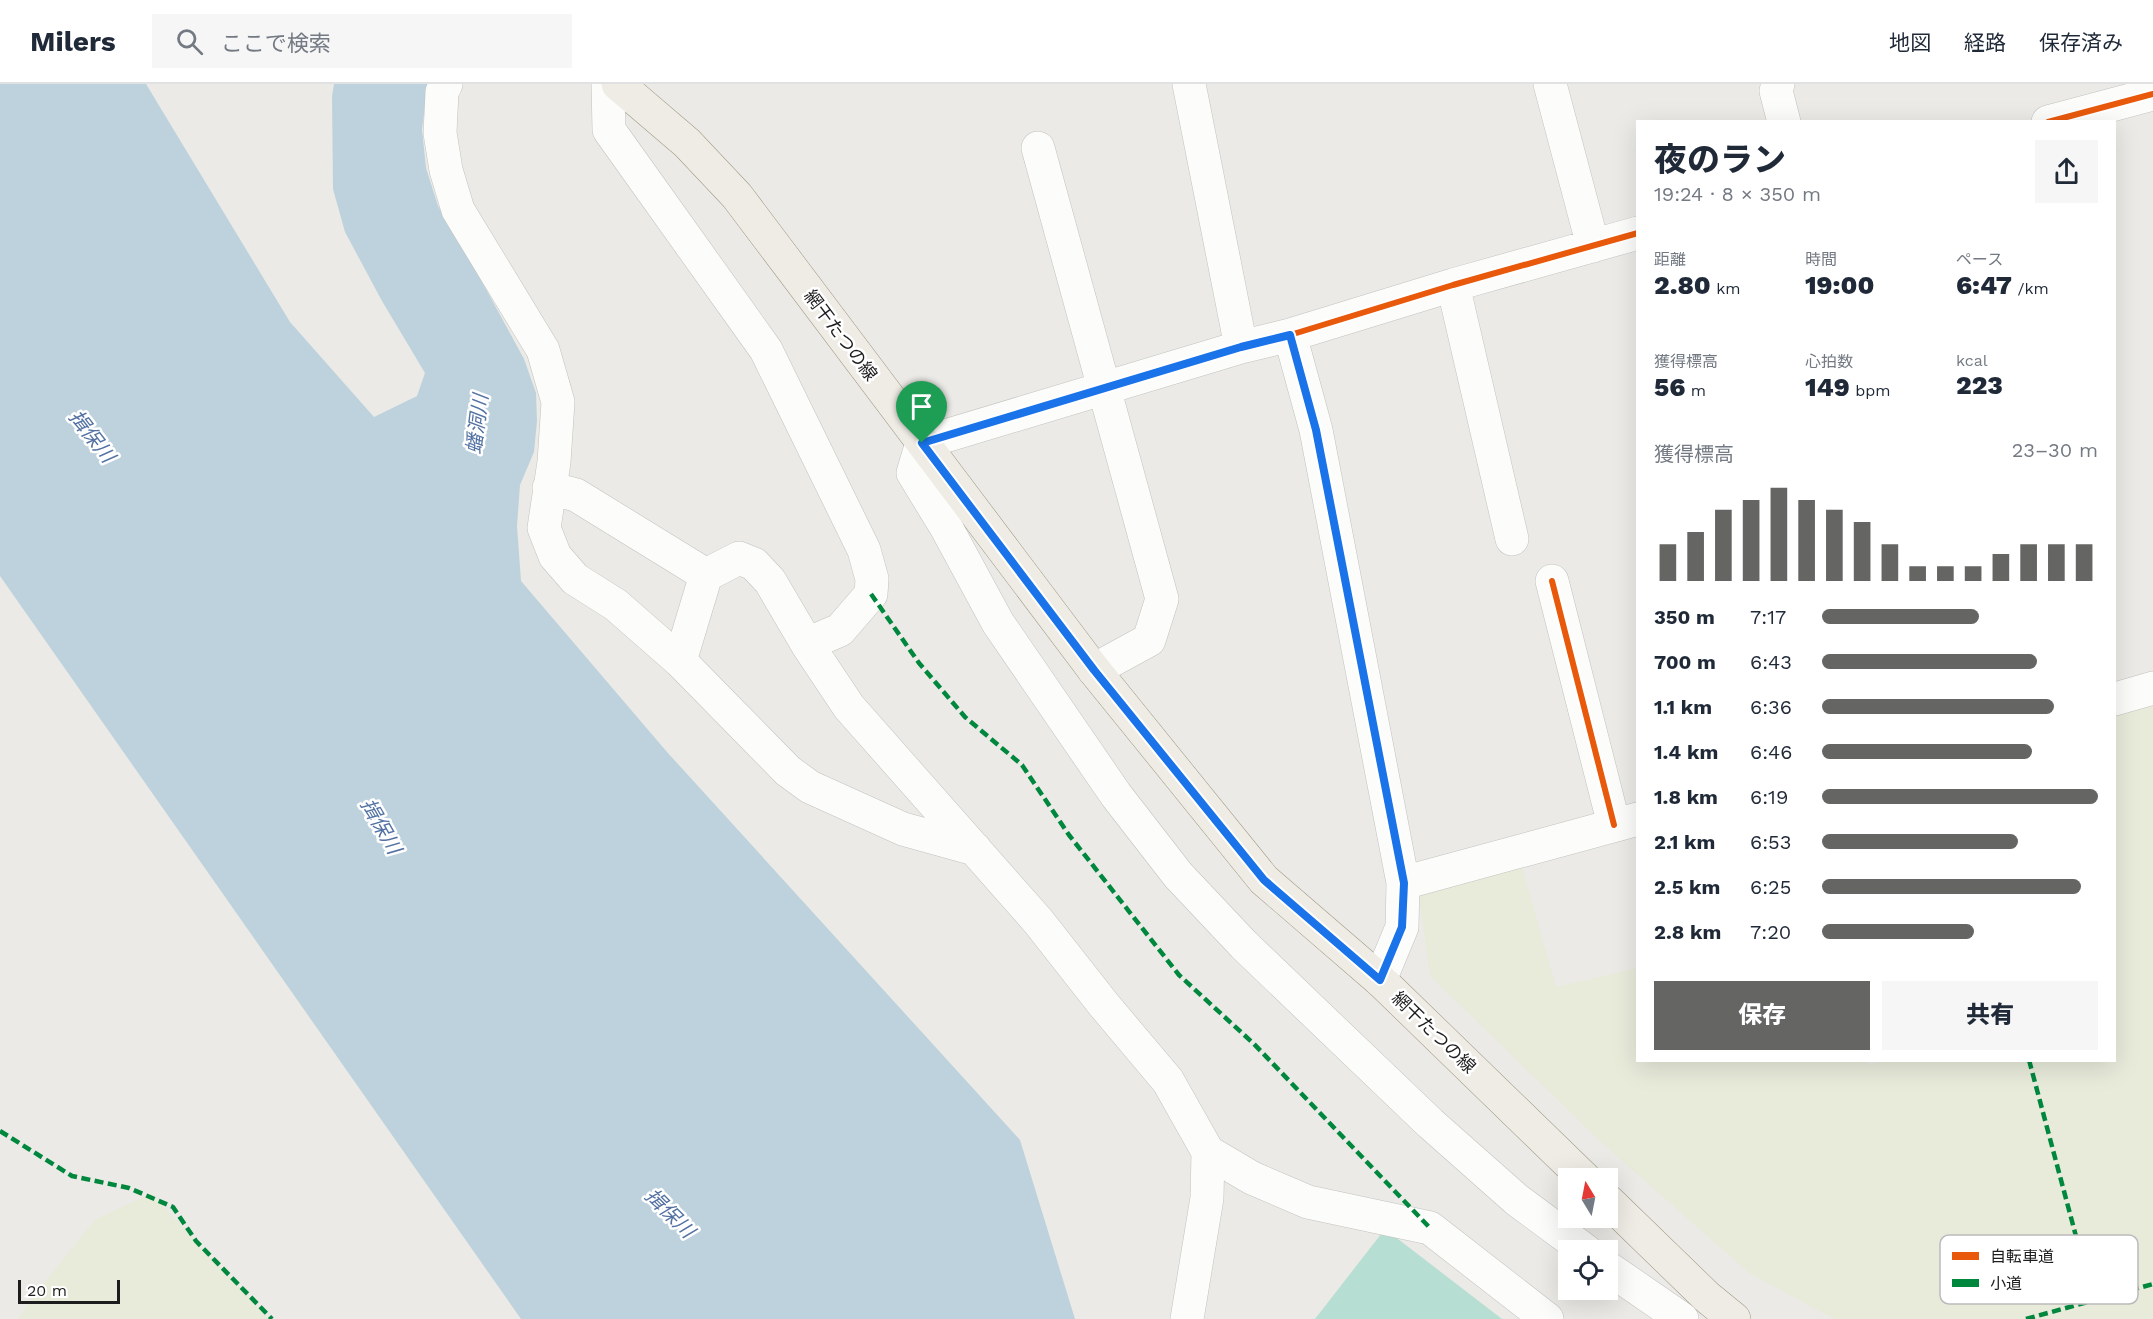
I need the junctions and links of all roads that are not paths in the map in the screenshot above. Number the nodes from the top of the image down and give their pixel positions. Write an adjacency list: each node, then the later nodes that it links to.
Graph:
1 (446, 84): 18 (street)
2 (608, 84): 22 (street)
3 (618, 84): 17 (main road, 網干たつの線)
4 (1189, 84): 15 (street)
5 (1550, 84): 12 (street)
6 (1778, 84): 8 (street)
7 (2153, 94): 9 (street)
8 (1783, 120)
9 (2056, 120)
10 (1038, 148): 16 (street)
11 (1636, 234): 12 (street)
12 (1593, 246): 13 (street)
13 (1453, 285): 14 (street); 19 (street)
14 (1290, 335): 15 (street); 29 (street)
15 (1241, 347): 16 (street)
16 (1105, 388): 17 (street); 24 (street)
17 (922, 443): 24 (main road, 網干たつの線); 34 (street)
18 (549, 488): 20 (street); 23 (street)
19 (1512, 539)
20 (706, 575): 22 (street); 23 (street)
21 (1552, 581): 27 (street)
22 (807, 644): 28 (street)
23 (680, 661): 28 (street)
24 (1094, 670): 30 (main road, 網干たつの線)
25 (2153, 688): 26 (street)
26 (2116, 699)
27 (1626, 822): 29 (street)
28 (975, 849): 31 (street)
29 (1404, 883): 30 (street)
30 (1380, 980): 32 (main road, 網干たつの線)
31 (1208, 1152): 36 (street); 37 (street)
32 (1575, 1168)
33 (1618, 1211): 39 (main road)
34 (1571, 1240)
35 (1618, 1275): 38 (street)
36 (1187, 1319)
37 (1547, 1319)
38 (1682, 1319)
39 (1734, 1319)

